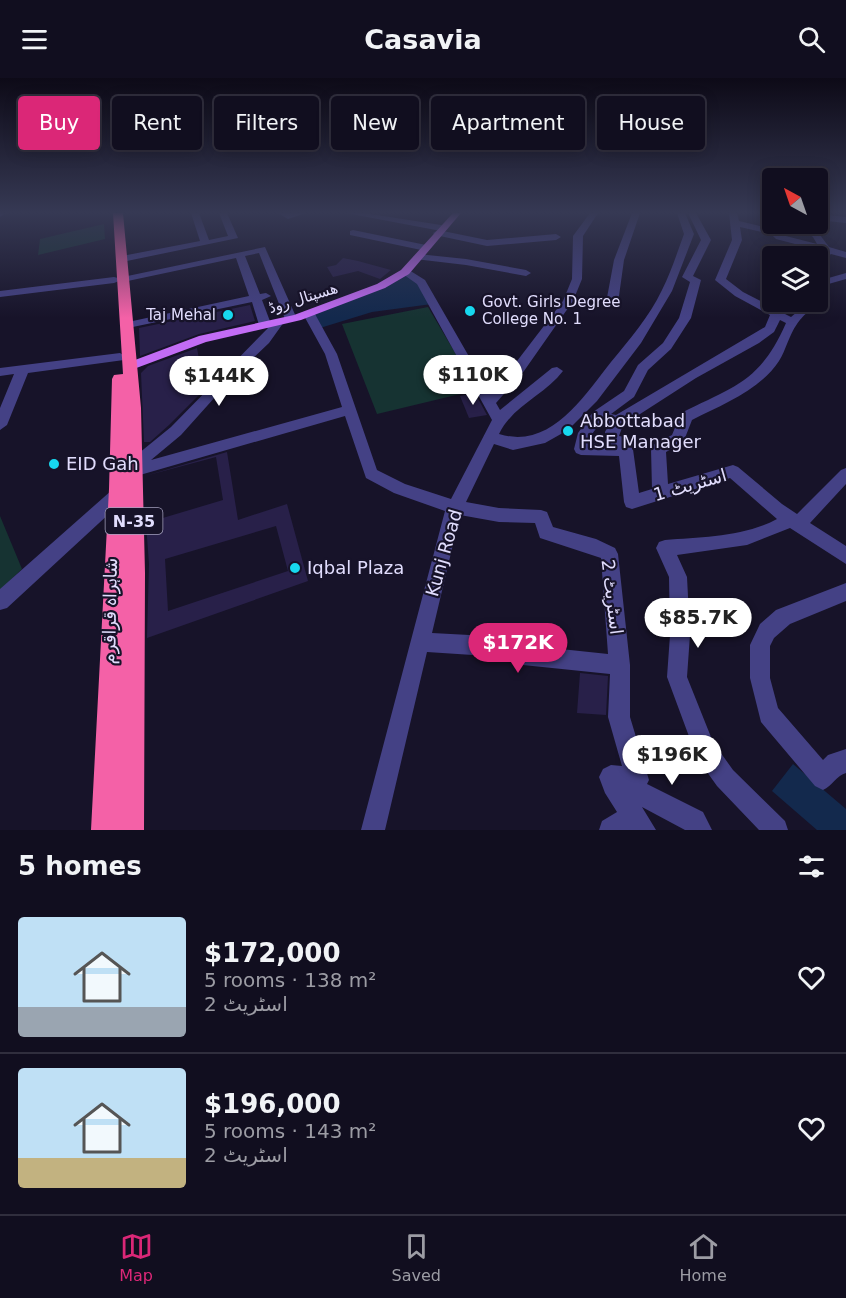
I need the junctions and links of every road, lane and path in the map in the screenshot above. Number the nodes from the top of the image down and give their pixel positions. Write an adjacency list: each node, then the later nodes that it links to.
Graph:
1 (115, 248): 19 (highway, شاہراہ قراقرم / N-35)
2 (121, 248): 15 (highway, شاہراہ قراقرم / N-35)
3 (179, 248): 15 (street)
4 (408, 248): 12 (street)
5 (425, 248): 12 (main road, ھسپتال روڈ)
6 (578, 248): 37 (street)
7 (623, 248): 25 (street)
8 (683, 248): 43 (street)
9 (702, 248): 39 (street)
10 (734, 248): 24 (street)
11 (828, 251): 14 (street)
12 (422, 252): 16 (main road, ھسپتال روڈ); 17 (street)
13 (240, 254): 19 (street); 21 (street); 23 (street)
14 (846, 255)
15 (122, 259): 19 (highway, شاہراہ قراقرم / N-35)
16 (405, 272): 29 (main road, ھسپتال روڈ); 37 (street)
17 (526, 273)
18 (846, 276): 20 (street)
19 (119, 280): 22 (street); 32 (highway, شاہراہ قراقرم / N-35); 33 (highway, شاہراہ قراقرم / N-35)
20 (828, 281)
21 (279, 293): 23 (street); 30 (street)
22 (1, 296)
23 (257, 298): 30 (street); 32 (street)
24 (762, 301)
25 (612, 303)
26 (778, 312): 41 (street)
27 (783, 312): 31 (street)
28 (803, 312): 31 (street)
29 (309, 314): 30 (main road, ھسپتال روڈ); 38 (street)
30 (278, 322): 33 (main road, ھسپتال روڈ); 45 (street)
31 (792, 322): 47 (street)
32 (128, 325): 33 (highway, شاہراہ قراقرم / N-35)
33 (125, 361): 34 (street); 45 (highway, شاہراہ قراقرم / N-35); 48 (highway, شاہراہ قراقرم / N-35)
34 (22, 369): 36 (street); 42 (street)
35 (557, 371): 40 (street, Kunj Road)
36 (0, 372)
37 (489, 403): 40 (street)
38 (350, 410): 45 (street); 49 (street)
39 (598, 416): 41 (street); 44 (street)
40 (499, 420): 43 (street, Kunj Road)
41 (618, 421): 44 (street)
42 (0, 425)
43 (490, 437): 49 (street, Kunj Road)
44 (626, 450): 47 (street, اسٹریٹ 1)
45 (133, 469): 60 (highway, شاہراہ قراقرم / N-35)
46 (846, 474): 50 (street)
47 (660, 492): 50 (street, اسٹریٹ 1)
48 (118, 495): 53 (street); 59 (highway, شاہراہ قراقرم / N-35)
49 (456, 506): 54 (street, Kunj Road); 55 (street, اسٹریٹ 2)
50 (795, 521): 51 (street, اسٹریٹ 1); 64 (street)
51 (846, 556)
52 (846, 592): 56 (street)
53 (0, 600)
54 (419, 642): 55 (street); 61 (street, Kunj Road)
55 (620, 665): 57 (street, اسٹریٹ 2)
56 (846, 761)
57 (612, 777): 58 (street); 63 (street)
58 (639, 823): 62 (street)
59 (106, 830)
60 (129, 830)
61 (373, 830)
62 (611, 830)
63 (700, 830)
64 (776, 830)

